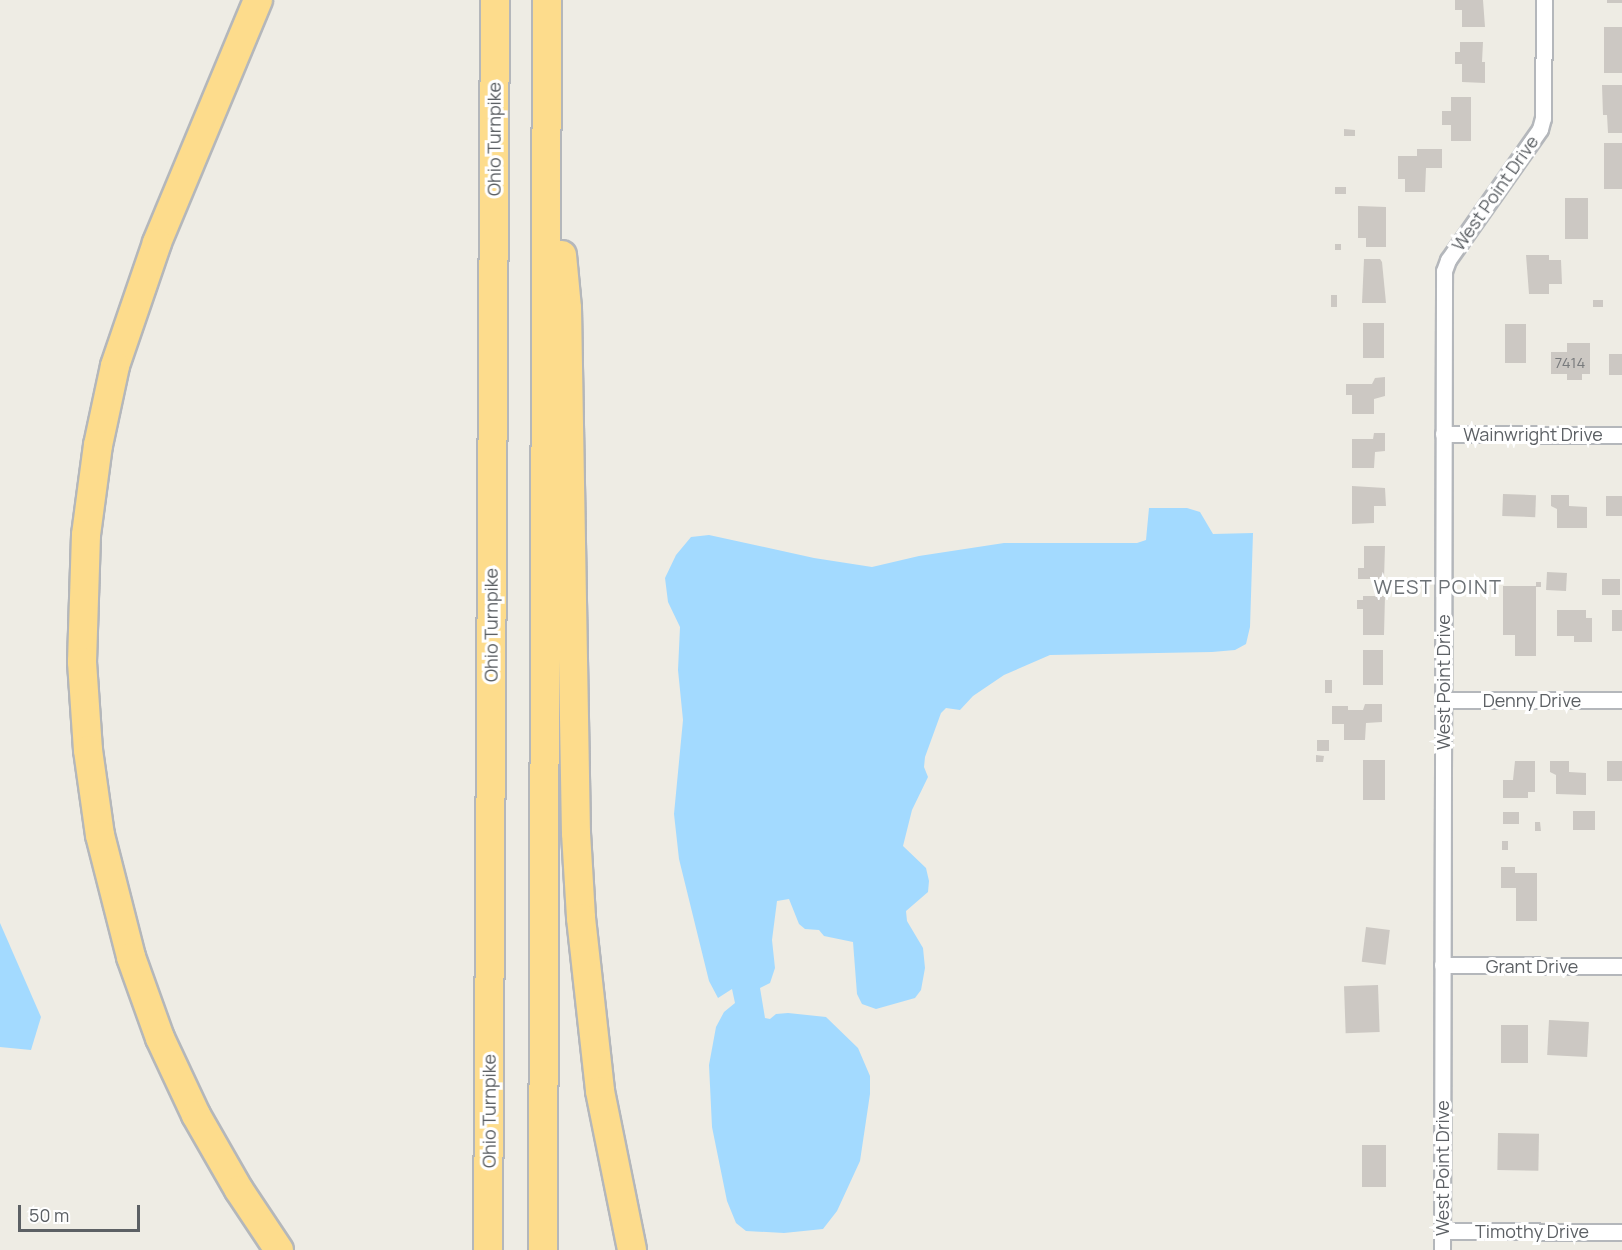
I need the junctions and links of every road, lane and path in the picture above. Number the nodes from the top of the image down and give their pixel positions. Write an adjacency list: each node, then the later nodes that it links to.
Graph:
1 (258, 0): 14 (highway)
2 (495, 0): 15 (highway, Ohio Turnpike)
3 (547, 0): 5 (highway)
4 (1544, 0): 6 (street, West Point Drive)
5 (546, 94): 16 (highway); 17 (highway)
6 (1443, 434): 7 (street, Wainwright Drive); 8 (street, West Point Drive)
7 (1622, 435)
8 (1443, 699): 9 (street, Denny Drive); 10 (street, West Point Drive)
9 (1622, 700)
10 (1442, 965): 11 (street, Grant Drive); 12 (street, West Point Drive)
11 (1622, 966)
12 (1442, 1231): 13 (street, Timothy Drive); 18 (street, West Point Drive)
13 (1622, 1232)
14 (279, 1250)
15 (488, 1250)
16 (543, 1250)
17 (632, 1250)
18 (1442, 1250)

